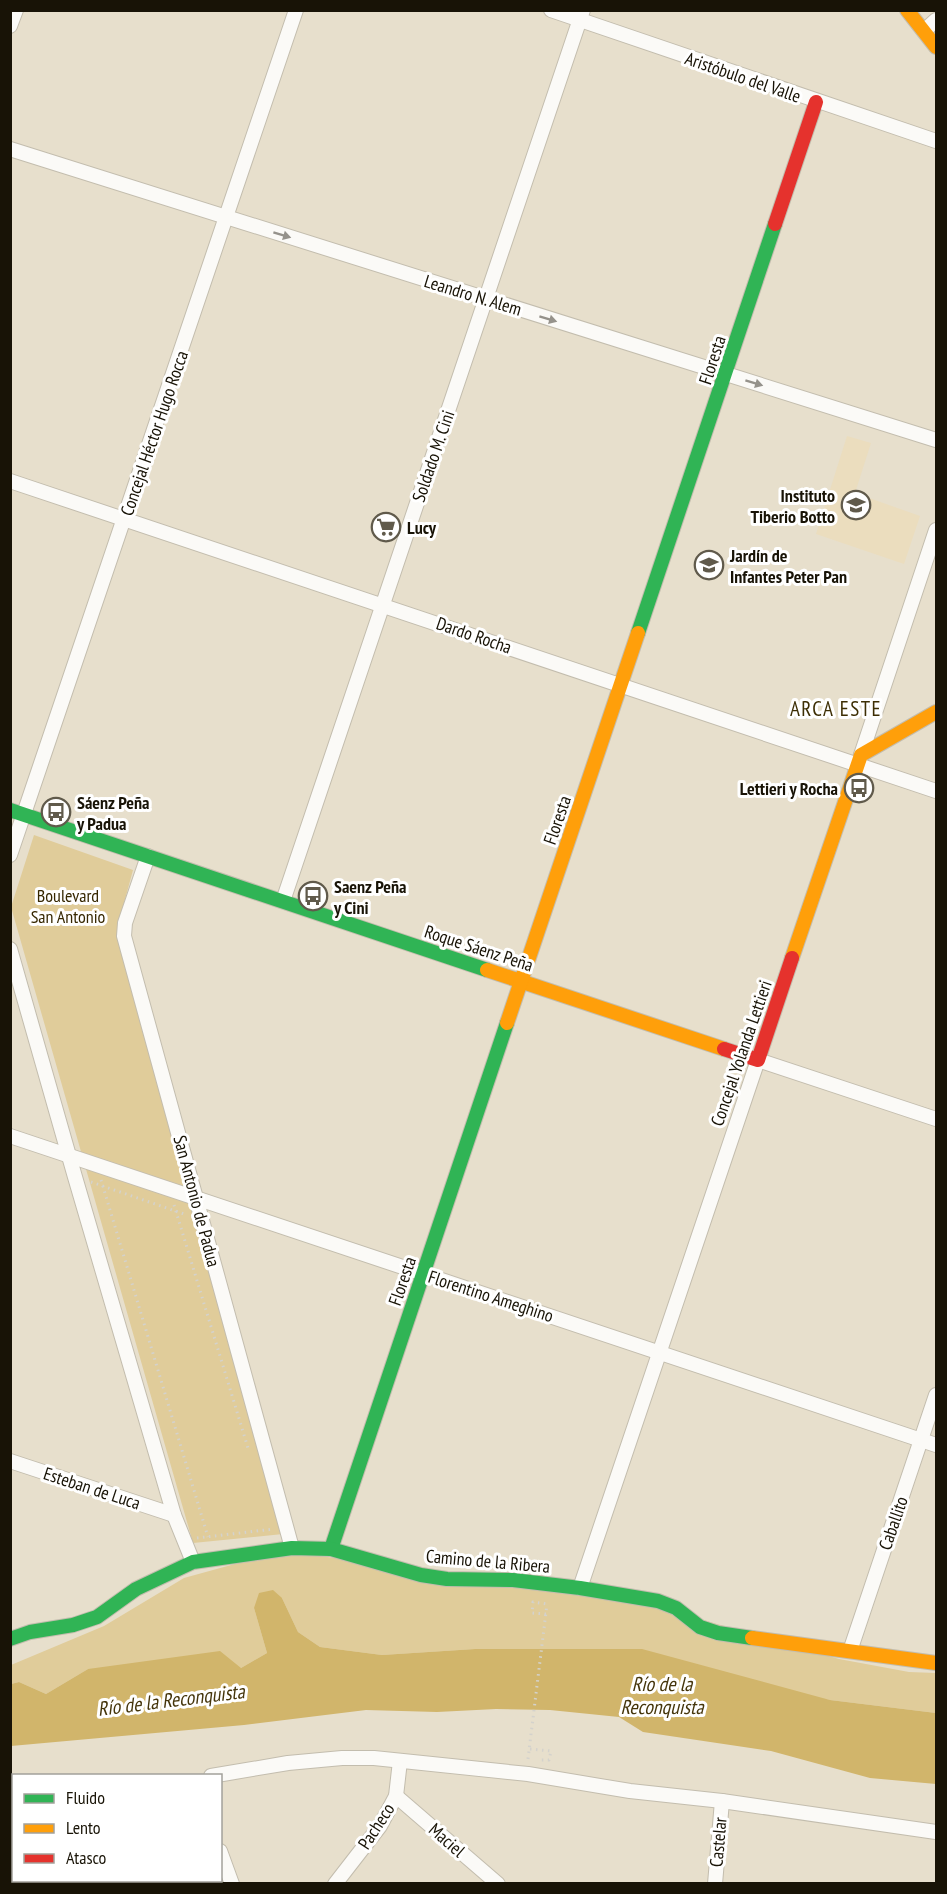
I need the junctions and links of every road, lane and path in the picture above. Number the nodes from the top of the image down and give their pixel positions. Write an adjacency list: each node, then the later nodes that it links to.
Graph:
1 (16, 10): 7 (street)
2 (296, 10): 13 (street, Concejal Héctor Hugo Rocca)
3 (551, 10): 5 (street, Aristóbulo del Valle)
4 (907, 10): 8 (street)
5 (582, 15): 10 (street, Aristóbulo del Valle); 14 (street, Soldado M. Cini)
6 (936, 20): 8 (street)
7 (10, 26)
8 (924, 31): 9 (street)
9 (936, 47)
10 (816, 102): 11 (street, Aristóbulo del Valle); 15 (street, Floresta)
11 (936, 141)
12 (10, 150): 13 (street, Leandro N. Alem)
13 (226, 218): 14 (street, Leandro N. Alem, one-way to 14); 18 (street, Concejal Héctor Hugo Rocca)
14 (486, 299): 15 (street, Leandro N. Alem, one-way to 15); 20 (street, Soldado M. Cini)
15 (726, 374): 16 (street, Leandro N. Alem, one-way to 16); 21 (street, Floresta)
16 (936, 440)
17 (10, 481): 18 (street, Dardo Rocha)
18 (125, 519): 20 (street, Dardo Rocha); 26 (street, Concejal Héctor Hugo Rocca)
19 (936, 530): 23 (street, Concejal Yolanda Lettieri)
20 (383, 605): 21 (street, Dardo Rocha); 29 (street, Soldado M. Cini)
21 (621, 685): 23 (street, Dardo Rocha); 31 (street, Floresta)
22 (936, 712): 23 (street)
23 (859, 759): 24 (street, Dardo Rocha); 32 (street, Concejal Yolanda Lettieri)
24 (936, 791)
25 (10, 810): 26 (street, Roque Sáenz Peña)
26 (25, 815): 27 (street, Concejal Héctor Hugo Rocca); 28 (street, Roque Sáenz Peña)
27 (10, 855)
28 (148, 856): 29 (street, Roque Sáenz Peña); 40 (street, San Antonio de Padua)
29 (283, 901): 31 (street, Roque Sáenz Peña)
30 (10, 949): 35 (street)
31 (522, 981): 32 (street, Roque Sáenz Peña); 43 (street, Floresta)
32 (758, 1060): 33 (street, Roque Sáenz Peña); 44 (street, Concejal Yolanda Lettieri)
33 (936, 1119)
34 (10, 1136): 35 (street, Florentino Ameghino)
35 (69, 1155): 36 (street, Florentino Ameghino); 37 (street)
36 (96, 1164): 38 (path); 39 (street, Florentino Ameghino)
37 (75, 1177): 38 (path); 50 (street)
38 (102, 1186): 41 (path); 52 (path)
39 (169, 1189): 40 (street, Florentino Ameghino); 41 (path)
40 (197, 1199): 42 (street, San Antonio de Padua); 43 (street, Florentino Ameghino)
41 (176, 1211): 42 (path); 48 (path)
42 (203, 1220): 51 (street, San Antonio de Padua)
43 (423, 1274): 44 (street, Florentino Ameghino); 55 (street, Floresta)
44 (660, 1353): 46 (street, Florentino Ameghino); 58 (street, Concejal Yolanda Lettieri)
45 (936, 1395): 46 (street, Caballito)
46 (921, 1440): 47 (street, Florentino Ameghino); 62 (street, Caballito)
47 (936, 1445)
48 (248, 1450)
49 (10, 1461): 50 (street, Esteban de Luca)
50 (174, 1515): 53 (street)
51 (287, 1528): 52 (path); 54 (street, San Antonio de Padua)
52 (208, 1537): 53 (path)
53 (183, 1540): 56 (street)
54 (292, 1548): 55 (street, Camino de la Ribera); 56 (street, Camino de la Ribera)
55 (331, 1549): 57 (street, Camino de la Ribera)
56 (193, 1562): 61 (street, Camino de la Ribera)
57 (550, 1585): 58 (street, Camino de la Ribera); 59 (path)
58 (580, 1588): 62 (street, Camino de la Ribera)
59 (547, 1604): 60 (path); 60 (path)
60 (546, 1614): 64 (path)
61 (10, 1639)
62 (850, 1651): 63 (street, Camino de la Ribera)
63 (936, 1663)
64 (530, 1749): 65 (path); 65 (path)
65 (528, 1759): 68 (path)
66 (400, 1761): 67 (street); 68 (street); 69 (street, Pacheco)
67 (222, 1774)
68 (528, 1774): 70 (street)
69 (396, 1796): 74 (street, Pacheco); 75 (street, Maciel)
70 (722, 1801): 71 (street); 76 (street, Castelar)
71 (936, 1832)
72 (222, 1856): 73 (street)
73 (232, 1884)
74 (335, 1884)
75 (498, 1884)
76 (715, 1884)

